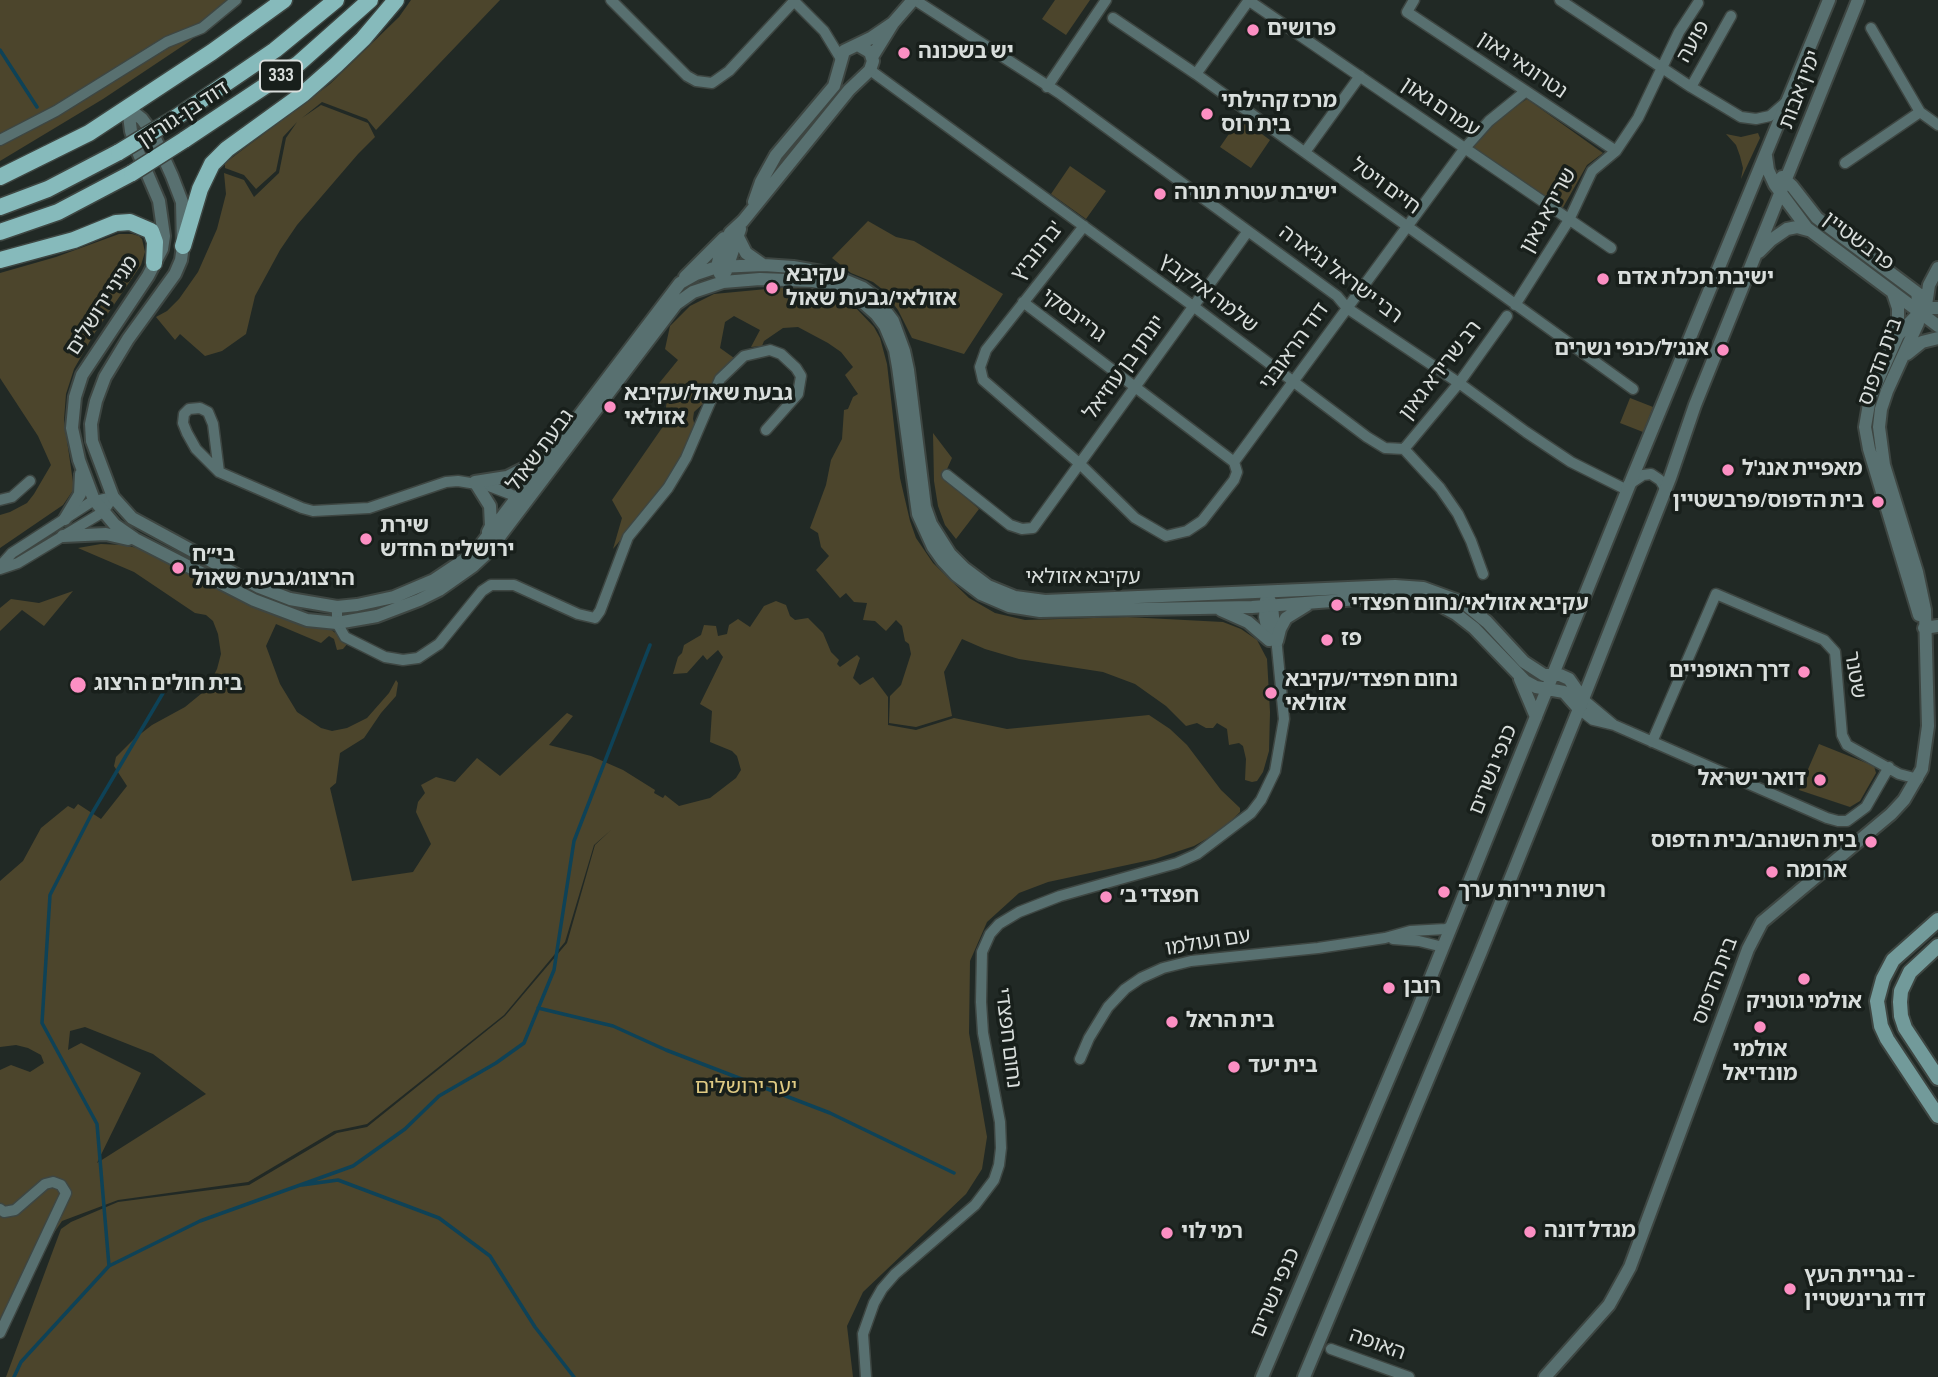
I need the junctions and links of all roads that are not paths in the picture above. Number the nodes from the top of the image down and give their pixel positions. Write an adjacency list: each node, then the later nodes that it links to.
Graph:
1 (236, 0): 36 (street)
2 (336, 0): 45 (main road, דוד בן-גוריון / 333, bridge)
3 (370, 0): 52 (main road, דוד בן-גוריון / 333, bridge)
4 (396, 0): 54 (main road)
5 (611, 0): 6 (street)
6 (794, 0): 20 (street)
7 (914, 0): 18 (street); 27 (street, רבי ישראל נג'ארה)
8 (1106, 0): 27 (street)
9 (1249, 0): 25 (street); 26 (street, עמרם גאון)
10 (1414, 0): 29 (street, נטרונאי גאון)
11 (1560, 0): 24 (street)
12 (1829, 0): 30 (street, ימין אבות)
13 (1858, 0): 43 (street, ימין אבות)
14 (281, 2): 31 (main road)
15 (1698, 3): 24 (street)
16 (1731, 16): 28 (street, פועה)
17 (1113, 18): 25 (street, חיים ויטל)
18 (893, 23): 21 (street); 23 (street)
19 (1871, 28): 32 (street)
20 (824, 31): 21 (street); 22 (street)
21 (855, 45): 22 (street); 23 (street)
22 (841, 61): 23 (street); 33 (street)
23 (868, 68): 35 (street); 48 (street, שלמה אלקבץ)
24 (1663, 68): 28 (street); 38 (street, שרירא גאון)
25 (1196, 74): 39 (street, חיים ויטל)
26 (1360, 76): 37 (street, עמרם גאון); 39 (street)
27 (1047, 87): 50 (street, רבי ישראל נג'ארה)
28 (1691, 87): 30 (street)
29 (1526, 91): 37 (street, דוד הראובני); 38 (street, נטרונאי גאון)
30 (1788, 100): 41 (street, ימין אבות)
31 (128, 108): 42 (main road); 54 (street, מגיני ירושלים); 58 (street, מגיני ירושלים)
32 (1920, 112): 34 (street); 40 (street)
33 (809, 117): 35 (street); 46 (street)
34 (1938, 125)
35 (810, 136): 46 (street)
36 (0, 140)
37 (1465, 148): 47 (street, עמרם גאון); 49 (street, דוד הראובני)
38 (1616, 151): 47 (street, שרירא גאון)
39 (1305, 152): 49 (street, חיים ויטל)
40 (1844, 163)
41 (1763, 174): 43 (street); 44 (street, פרבשטיין); 89 (street, כנפי נשרים)
42 (0, 177)
43 (1786, 180): 44 (street, ימין אבות); 62 (street, פרבשטיין)
44 (1781, 193): 51 (street, פרבשטיין); 57 (street)
45 (0, 207)
46 (752, 209): 53 (street)
47 (1569, 220): 55 (street, עמרם גאון); 67 (street, שרירא גאון)
48 (1084, 226): 66 (street, ברנוביץ'); 68 (street, שלמה אלקבץ)
49 (1407, 227): 67 (street, חיים ויטל); 69 (street, דוד הראובני)
50 (1248, 231): 68 (street, יונתן בן עוזיאל); 69 (street, רבי ישראל נג'ארה)
51 (1811, 231): 57 (street); 65 (street, פרבשטיין)
52 (0, 232)
53 (734, 234): 59 (street); 60 (street); 64 (street)
54 (183, 246): 91 (street, מגיני ירושלים)
55 (1611, 248)
56 (0, 260): 58 (main road)
57 (1752, 261): 90 (street)
58 (155, 263): 82 (street, מגיני ירושלים)
59 (764, 265): 60 (street, עקיבא אזולאי); 102 (street, עקיבא אזולאי)
60 (722, 266): 63 (street); 64 (street, גבעת שאול)
61 (1938, 269): 62 (street); 70 (street)
62 (1900, 281): 70 (street, פרבשטיין)
63 (723, 282): 94 (street, גבעת שאול); 106 (street, עקיבא אזולאי)
64 (680, 283): 81 (street, גבעת שאול)
65 (1893, 293): 70 (street, פרבשטיין); 72 (street)
66 (1023, 302): 77 (street, גרייבסקי); 84 (street, גרייבסקי)
67 (1515, 305): 78 (street, חיים ויטל)
68 (1193, 306): 75 (street, שלמה אלקבץ); 77 (street, יונתן בן עוזיאל)
69 (1347, 308): 75 (street, דוד הראובני); 76 (street, רבי ישראל נג'ארה)
70 (1929, 309): 72 (street, בית הדפוס); 74 (street, בית הדפוס)
71 (1507, 316): 76 (street, רב שרירא גאון)
72 (1898, 335): 107 (street, בית הדפוס)
73 (1938, 338): 74 (street)
74 (1900, 362): 107 (street, בית הדפוס)
75 (1293, 382): 80 (street, שלמה אלקבץ); 83 (street, דוד הראובני)
76 (1459, 383): 80 (street, רב שרירא גאון); 89 (street, רבי ישראל נג'ארה)
77 (1135, 387): 83 (street, גרייבסקי); 84 (street, יונתן בן עוזיאל)
78 (1633, 388)
79 (766, 430): 108 (street)
80 (1404, 449): 101 (street)
81 (551, 454): 88 (street); 94 (street, גבעת שאול)
82 (79, 460): 93 (street, מגיני ירושלים); 96 (street)
83 (1234, 462): 84 (street, דוד הראובני)
84 (1080, 464): 86 (street, יונתן בן עוזיאל)
85 (219, 472): 85 (street); 88 (street)
86 (947, 475)
87 (30, 481): 92 (street)
88 (475, 482): 94 (street); 98 (street)
89 (1625, 486): 90 (street); 111 (street, כנפי נשרים)
90 (1665, 490): 116 (street)
91 (113, 497): 93 (street); 95 (street); 105 (street, גבעת שאול)
92 (0, 500)
93 (94, 500): 95 (street, גבעת שאול); 96 (street)
94 (521, 502): 98 (street, גבעת שאול); 108 (street, גבעת שאול)
95 (103, 512): 97 (street); 99 (street, גבעת שאול)
96 (65, 519): 100 (street)
97 (63, 536): 99 (street); 100 (street)
98 (486, 539): 105 (street, גבעת שאול)
99 (145, 544): 108 (street, גבעת שאול)
100 (0, 568)
101 (1483, 575)
102 (1267, 592): 104 (street, נחום חפצדי); 112 (street, עקיבא אזולאי)
103 (1310, 604): 104 (street, עקיבא אזולאי); 110 (street); 113 (street, עקיבא אזולאי)
104 (1268, 606): 106 (street, עקיבא אזולאי); 110 (street, נחום חפצדי)
105 (337, 607): 108 (street)
106 (1214, 607): 110 (street)
107 (1927, 621): 109 (street); 120 (street, בית הדפוס)
108 (337, 623)
109 (1938, 626)
110 (1273, 641): 132 (street, נחום חפצדי)
111 (1562, 652): 112 (street); 114 (street, כנפי נשרים)
112 (1524, 662): 114 (street, עקיבא אזולאי)
113 (1518, 675): 115 (street, עקיבא אזולאי); 117 (street)
114 (1553, 675): 115 (street, כנפי נשרים); 116 (street, עקיבא אזולאי)
115 (1547, 688): 116 (street, עקיבא אזולאי); 117 (street, כנפי נשרים)
116 (1581, 704): 118 (street); 134 (street)
117 (1536, 717): 122 (street, כנפי נשרים)
118 (1652, 742): 119 (street); 119 (street, שטנר)
119 (1889, 767): 120 (street)
120 (1918, 779): 136 (street, בית הדפוס)
121 (1938, 920): 128 (main road)
122 (1452, 926): 123 (street, עם ועולמו); 125 (street, כנפי נשרים)
123 (1385, 939): 125 (street, עם ועולמו); 126 (street, עם ועולמו)
124 (1938, 946): 127 (main road)
125 (1443, 947): 133 (street, כנפי נשרים)
126 (1080, 1059)
127 (1938, 1078)
128 (1938, 1116)
129 (0, 1209): 130 (street)
130 (0, 1333)
131 (1331, 1349): 135 (street, האופה)
132 (866, 1377)
133 (1262, 1377)
134 (1304, 1377)
135 (1409, 1377)
136 (1545, 1377)

